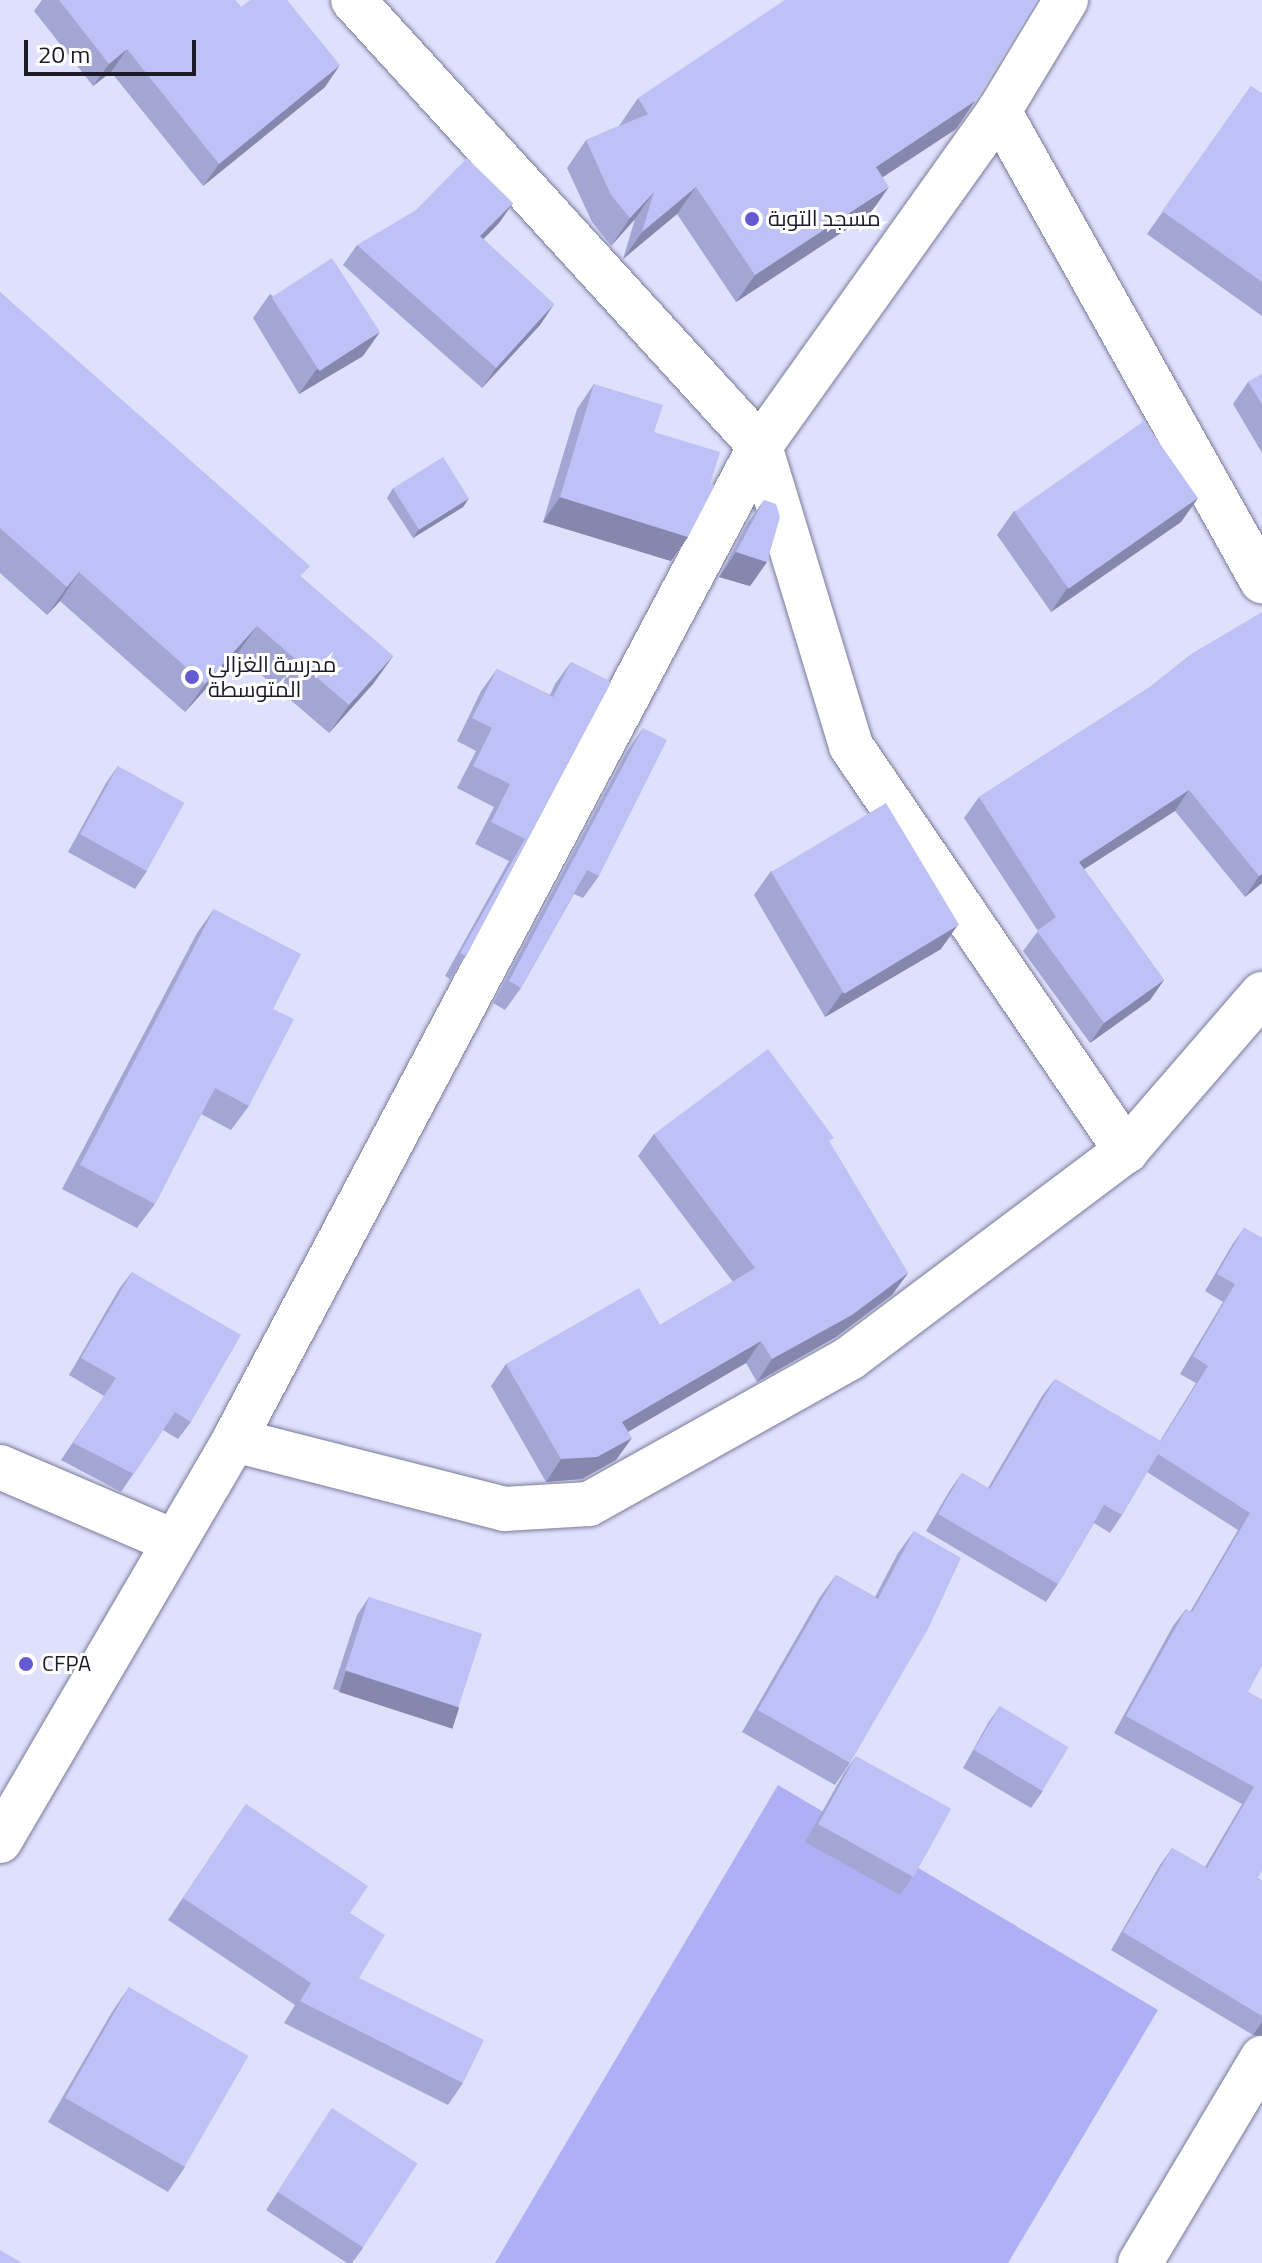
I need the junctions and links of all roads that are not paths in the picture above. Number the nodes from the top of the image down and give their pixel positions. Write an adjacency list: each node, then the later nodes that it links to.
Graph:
1 (353, 0): 4 (street)
2 (1066, 0): 3 (street)
3 (999, 111): 4 (street); 5 (street)
4 (760, 446): 7 (street); 8 (street)
5 (1262, 581)
6 (1262, 994): 7 (street)
7 (1126, 1151): 8 (street)
8 (234, 1440): 10 (street)
9 (0, 1467): 10 (street)
10 (173, 1541): 11 (street)
11 (0, 1841)
12 (1262, 2058): 13 (street)
13 (1140, 2263)

